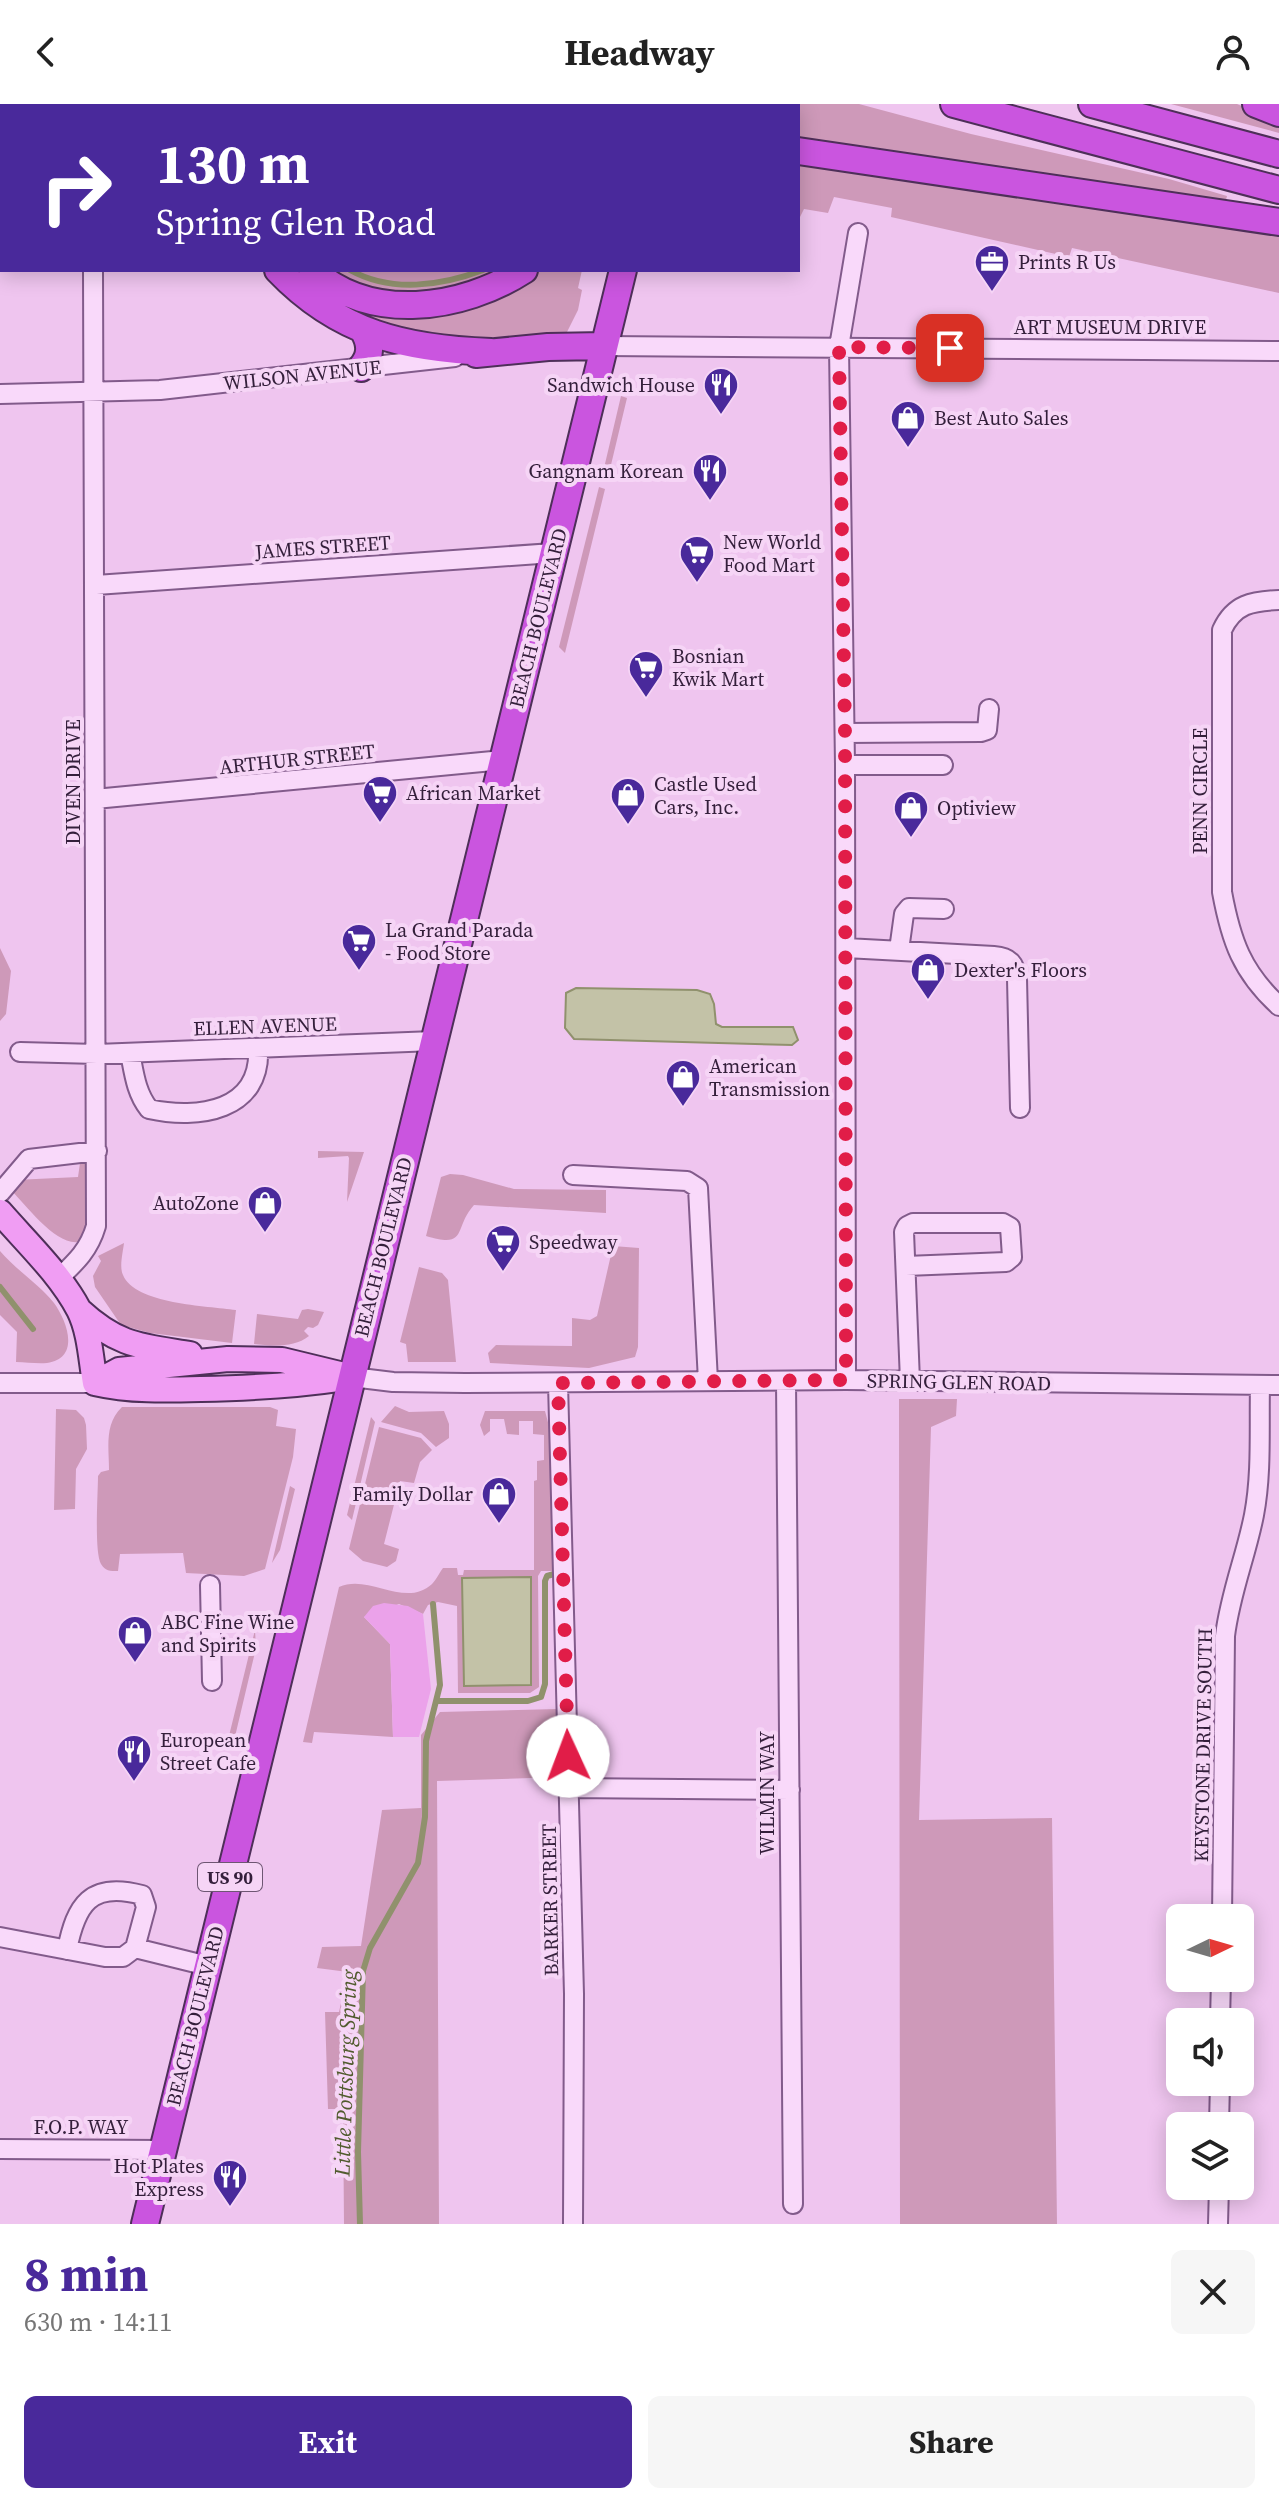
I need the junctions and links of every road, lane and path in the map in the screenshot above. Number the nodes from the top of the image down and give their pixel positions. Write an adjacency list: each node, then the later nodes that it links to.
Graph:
1 (954, 104): 7 (highway)
2 (1092, 104): 6 (highway)
3 (1256, 104): 4 (highway)
4 (1279, 113)
5 (800, 151): 8 (highway)
6 (1279, 154)
7 (1279, 190)
8 (1279, 222)
9 (858, 233): 17 (street)
10 (93, 272): 22 (street, DIVEN DRIVE)
11 (280, 272): 15 (highway)
12 (315, 272): 13 (highway)
13 (520, 272)
14 (622, 272): 16 (highway, BEACH BOULEVARD / US 90)
15 (363, 330): 19 (highway); 21 (highway)
16 (604, 346): 17 (street, ART MUSEUM DRIVE); 19 (highway, WILSON AVENUE); 24 (highway, BEACH BOULEVARD / US 90)
17 (839, 347): 18 (street, ART MUSEUM DRIVE); 28 (street)
18 (1279, 351)
19 (491, 352): 20 (highway, WILSON AVENUE)
20 (461, 356): 21 (street, WILSON AVENUE)
21 (361, 368): 22 (street, WILSON AVENUE)
22 (93, 393): 23 (street, WILSON AVENUE); 25 (street, DIVEN DRIVE)
23 (0, 394)
24 (553, 553): 25 (street, JAMES STREET); 29 (highway, BEACH BOULEVARD / US 90)
25 (96, 585): 32 (street, DIVEN DRIVE)
26 (1279, 600): 36 (street, PENN CIRCLE)
27 (989, 709): 28 (street)
28 (845, 733): 30 (street)
29 (503, 760): 32 (street, ARTHUR STREET); 37 (highway, BEACH BOULEVARD / US 90)
30 (845, 765): 31 (street); 34 (street)
31 (943, 765)
32 (95, 799): 41 (street, DIVEN DRIVE)
33 (944, 909): 35 (street)
34 (846, 948): 35 (street); 52 (street)
35 (899, 950): 42 (street)
36 (1279, 1006)
37 (434, 1041): 38 (street, ELLEN AVENUE); 51 (highway, BEACH BOULEVARD / US 90)
38 (258, 1048): 40 (street, ELLEN AVENUE); 40 (street)
39 (20, 1052): 41 (street, ELLEN AVENUE)
40 (130, 1053): 41 (street, ELLEN AVENUE)
41 (97, 1054): 43 (street, DIVEN DRIVE)
42 (1020, 1108)
43 (97, 1151): 45 (street); 48 (street, DIVEN DRIVE)
44 (573, 1175): 53 (street)
45 (0, 1193)
46 (0, 1212): 48 (main road)
47 (906, 1266): 47 (street); 55 (street)
48 (58, 1279): 49 (main road)
49 (79, 1310): 50 (main road); 57 (main road)
50 (228, 1359): 51 (main road, SPRING GLEN ROAD); 57 (main road, SPRING GLEN ROAD)
51 (352, 1377): 57 (main road, SPRING GLEN ROAD); 58 (street, SPRING GLEN ROAD); 69 (highway, BEACH BOULEVARD / US 90)
52 (846, 1380): 54 (street, SPRING GLEN ROAD); 55 (street, SPRING GLEN ROAD)
53 (708, 1381): 54 (street, SPRING GLEN ROAD); 58 (street, SPRING GLEN ROAD)
54 (786, 1381): 64 (street, WILMIN WAY)
55 (910, 1381): 59 (street, SPRING GLEN ROAD)
56 (0, 1383): 57 (street, SPRING GLEN ROAD)
57 (95, 1383)
58 (558, 1383): 63 (street, BARKER STREET)
59 (1260, 1385): 60 (street, SPRING GLEN ROAD); 65 (street, KEYSTONE DRIVE SOUTH)
60 (1279, 1385)
61 (210, 1585): 62 (street)
62 (212, 1681)
63 (569, 1788): 64 (street); 75 (street, BARKER STREET)
64 (790, 1790): 73 (street, WILMIN WAY)
65 (1222, 1904)
66 (0, 1937): 68 (street)
67 (135, 1948): 68 (street); 68 (street); 69 (street)
68 (67, 1950)
69 (208, 1966): 71 (highway, BEACH BOULEVARD / US 90)
70 (0, 2149): 71 (street, F.O.P. WAY)
71 (163, 2150): 74 (highway, BEACH BOULEVARD / US 90)
72 (1219, 2200): 76 (street)
73 (793, 2204)
74 (145, 2224)
75 (573, 2224)
76 (1218, 2224)

